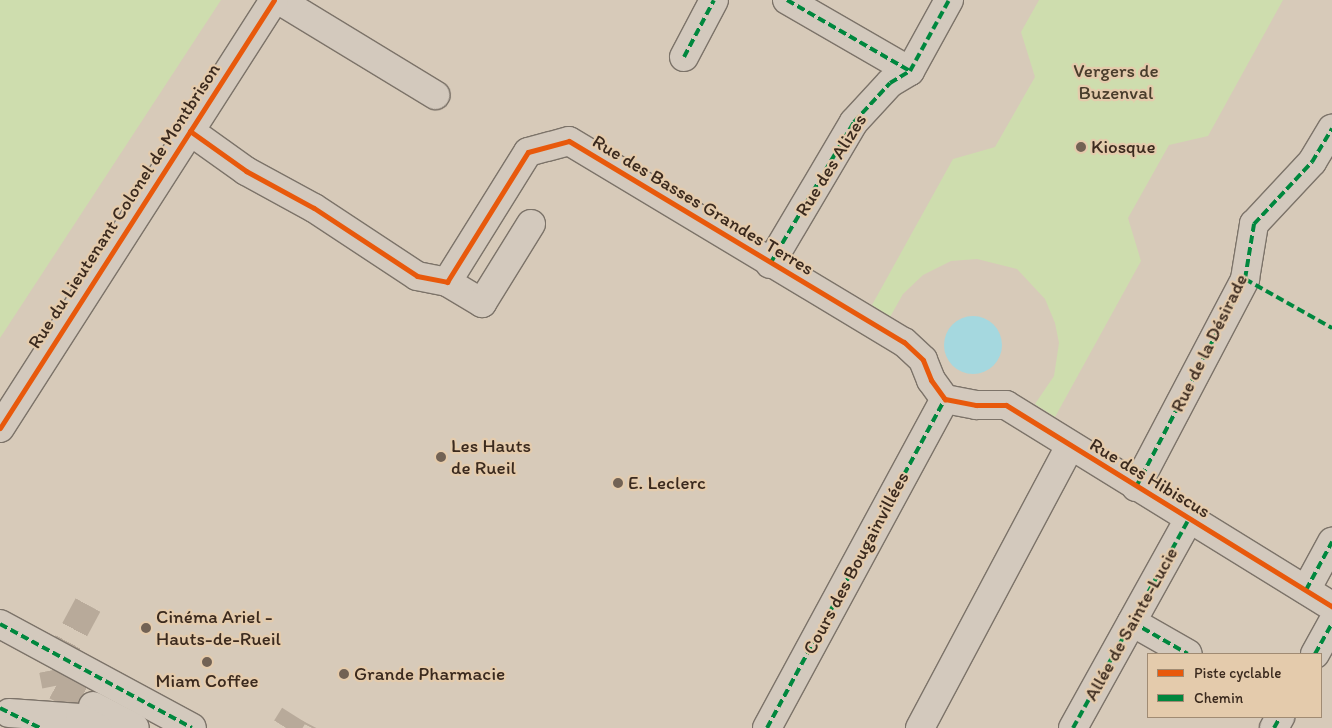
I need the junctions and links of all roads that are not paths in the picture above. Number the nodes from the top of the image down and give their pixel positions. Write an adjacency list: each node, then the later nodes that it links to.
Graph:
1 (274, 0): 10 (street, Rue du Lieutenant Colonel de Montbrison)
2 (279, 0): 8 (street)
3 (714, 0): 6 (street)
4 (787, 0): 7 (street)
5 (949, 0): 7 (street)
6 (684, 57)
7 (910, 72): 12 (street, Rue des Alizes)
8 (434, 96)
9 (1332, 129): 17 (street, Rue de la Désirade)
10 (190, 131): 13 (street); 15 (street, Rue du Lieutenant Colonel de Montbrison)
11 (531, 224): 13 (street)
12 (770, 264): 13 (street, Rue des Basses Grandes Terres); 14 (street, Rue des Basses Grandes Terres)
13 (447, 282)
14 (945, 399): 16 (street, Rue des Hibiscus); 32 (street, Cours des Bougainvillées)
15 (0, 428)
16 (1070, 446): 17 (street, Rue des Hibiscus); 33 (street)
17 (1136, 487): 18 (street, Rue des Hibiscus)
18 (1189, 519): 20 (street, Rue des Hibiscus); 22 (street, Allée de Sainte-Lucie)
19 (1332, 542): 20 (street)
20 (1306, 590): 21 (street, Rue des Hibiscus)
21 (1332, 606)
22 (1132, 622): 25 (street); 34 (street, Allée de Sainte-Lucie)
23 (1332, 623): 26 (street)
24 (0, 624): 31 (street)
25 (1186, 653)
26 (1316, 653)
27 (5, 710): 28 (street); 29 (street)
28 (95, 717): 30 (street)
29 (40, 728)
30 (135, 728)
31 (192, 728)
32 (766, 728)
33 (920, 728)
34 (1073, 728)

